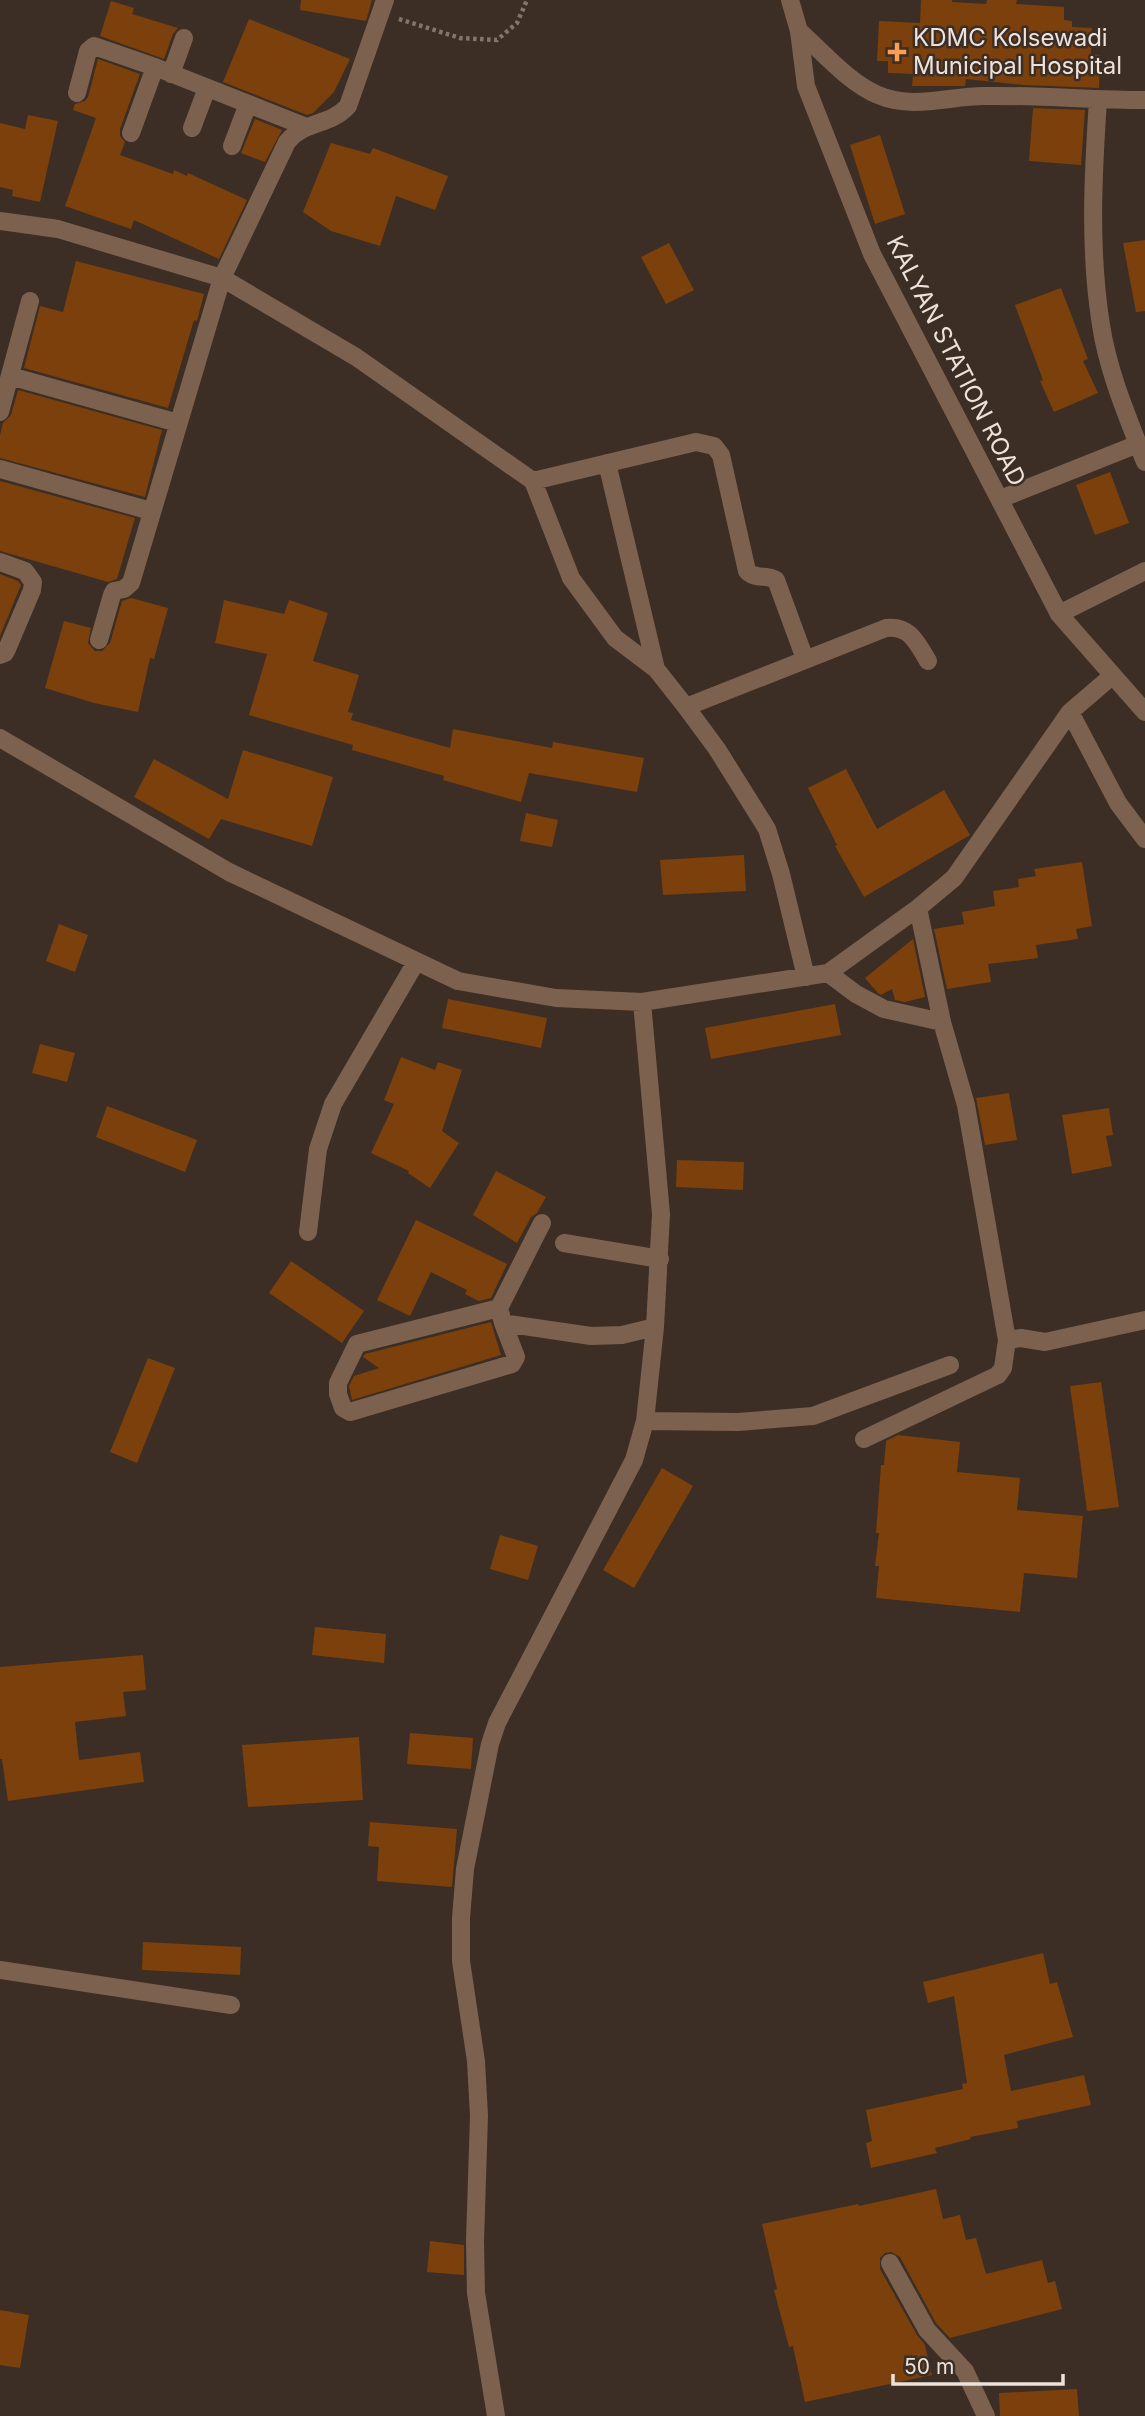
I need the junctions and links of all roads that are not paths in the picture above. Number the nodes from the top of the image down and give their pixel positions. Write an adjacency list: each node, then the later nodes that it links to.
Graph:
1 (790, 0): 3 (street, KALYAN STATION ROAD)
2 (383, 7): 11 (street)
3 (799, 31): 8 (street); 26 (street, KALYAN STATION ROAD)
4 (184, 38): 5 (street)
5 (163, 71): 6 (street); 7 (street); 13 (street)
6 (207, 88): 10 (street); 12 (street)
7 (77, 93)
8 (1098, 100): 9 (street); 21 (street)
9 (1145, 100)
10 (248, 104): 11 (street); 14 (street)
11 (304, 126): 16 (street)
12 (192, 128)
13 (131, 133)
14 (232, 146)
15 (0, 221): 16 (street)
16 (222, 278): 20 (street); 25 (street)
17 (30, 301): 18 (street)
18 (10, 376): 19 (street); 20 (street)
19 (0, 412)
20 (178, 423): 27 (street)
21 (1138, 444): 22 (street); 26 (street)
22 (1145, 462)
23 (607, 463): 25 (street); 33 (street); 35 (street)
24 (0, 469): 27 (street)
25 (533, 481): 35 (street)
26 (1000, 499): 30 (street, KALYAN STATION ROAD)
27 (151, 510): 31 (street)
28 (0, 562): 32 (street)
29 (1145, 571): 30 (street)
30 (1059, 614): 36 (street, KALYAN STATION ROAD)
31 (99, 640)
32 (0, 655)
33 (805, 659): 34 (street); 37 (street)
34 (928, 660)
35 (656, 669): 37 (street)
36 (1112, 676): 38 (street); 39 (street, KALYAN STATION ROAD)
37 (686, 707): 45 (street)
38 (1070, 712): 41 (street); 42 (street)
39 (1145, 712)
40 (0, 738): 43 (street)
41 (1145, 839)
42 (918, 908): 44 (street); 47 (street)
43 (416, 962): 46 (street); 49 (street)
44 (828, 973): 45 (street); 47 (street)
45 (806, 977): 46 (street)
46 (642, 1002): 51 (street)
47 (942, 1022): 55 (street)
48 (542, 1223): 52 (street)
49 (308, 1232)
50 (564, 1243): 51 (street)
51 (660, 1259): 54 (street)
52 (501, 1315): 52 (street); 54 (street)
53 (1145, 1320): 55 (street)
54 (655, 1327): 57 (street)
55 (1007, 1340): 58 (street)
56 (950, 1365): 57 (street)
57 (645, 1421): 62 (street)
58 (864, 1439)
59 (0, 1970): 60 (street)
60 (231, 2005)
61 (890, 2263): 63 (street)
62 (496, 2416)
63 (986, 2416)

